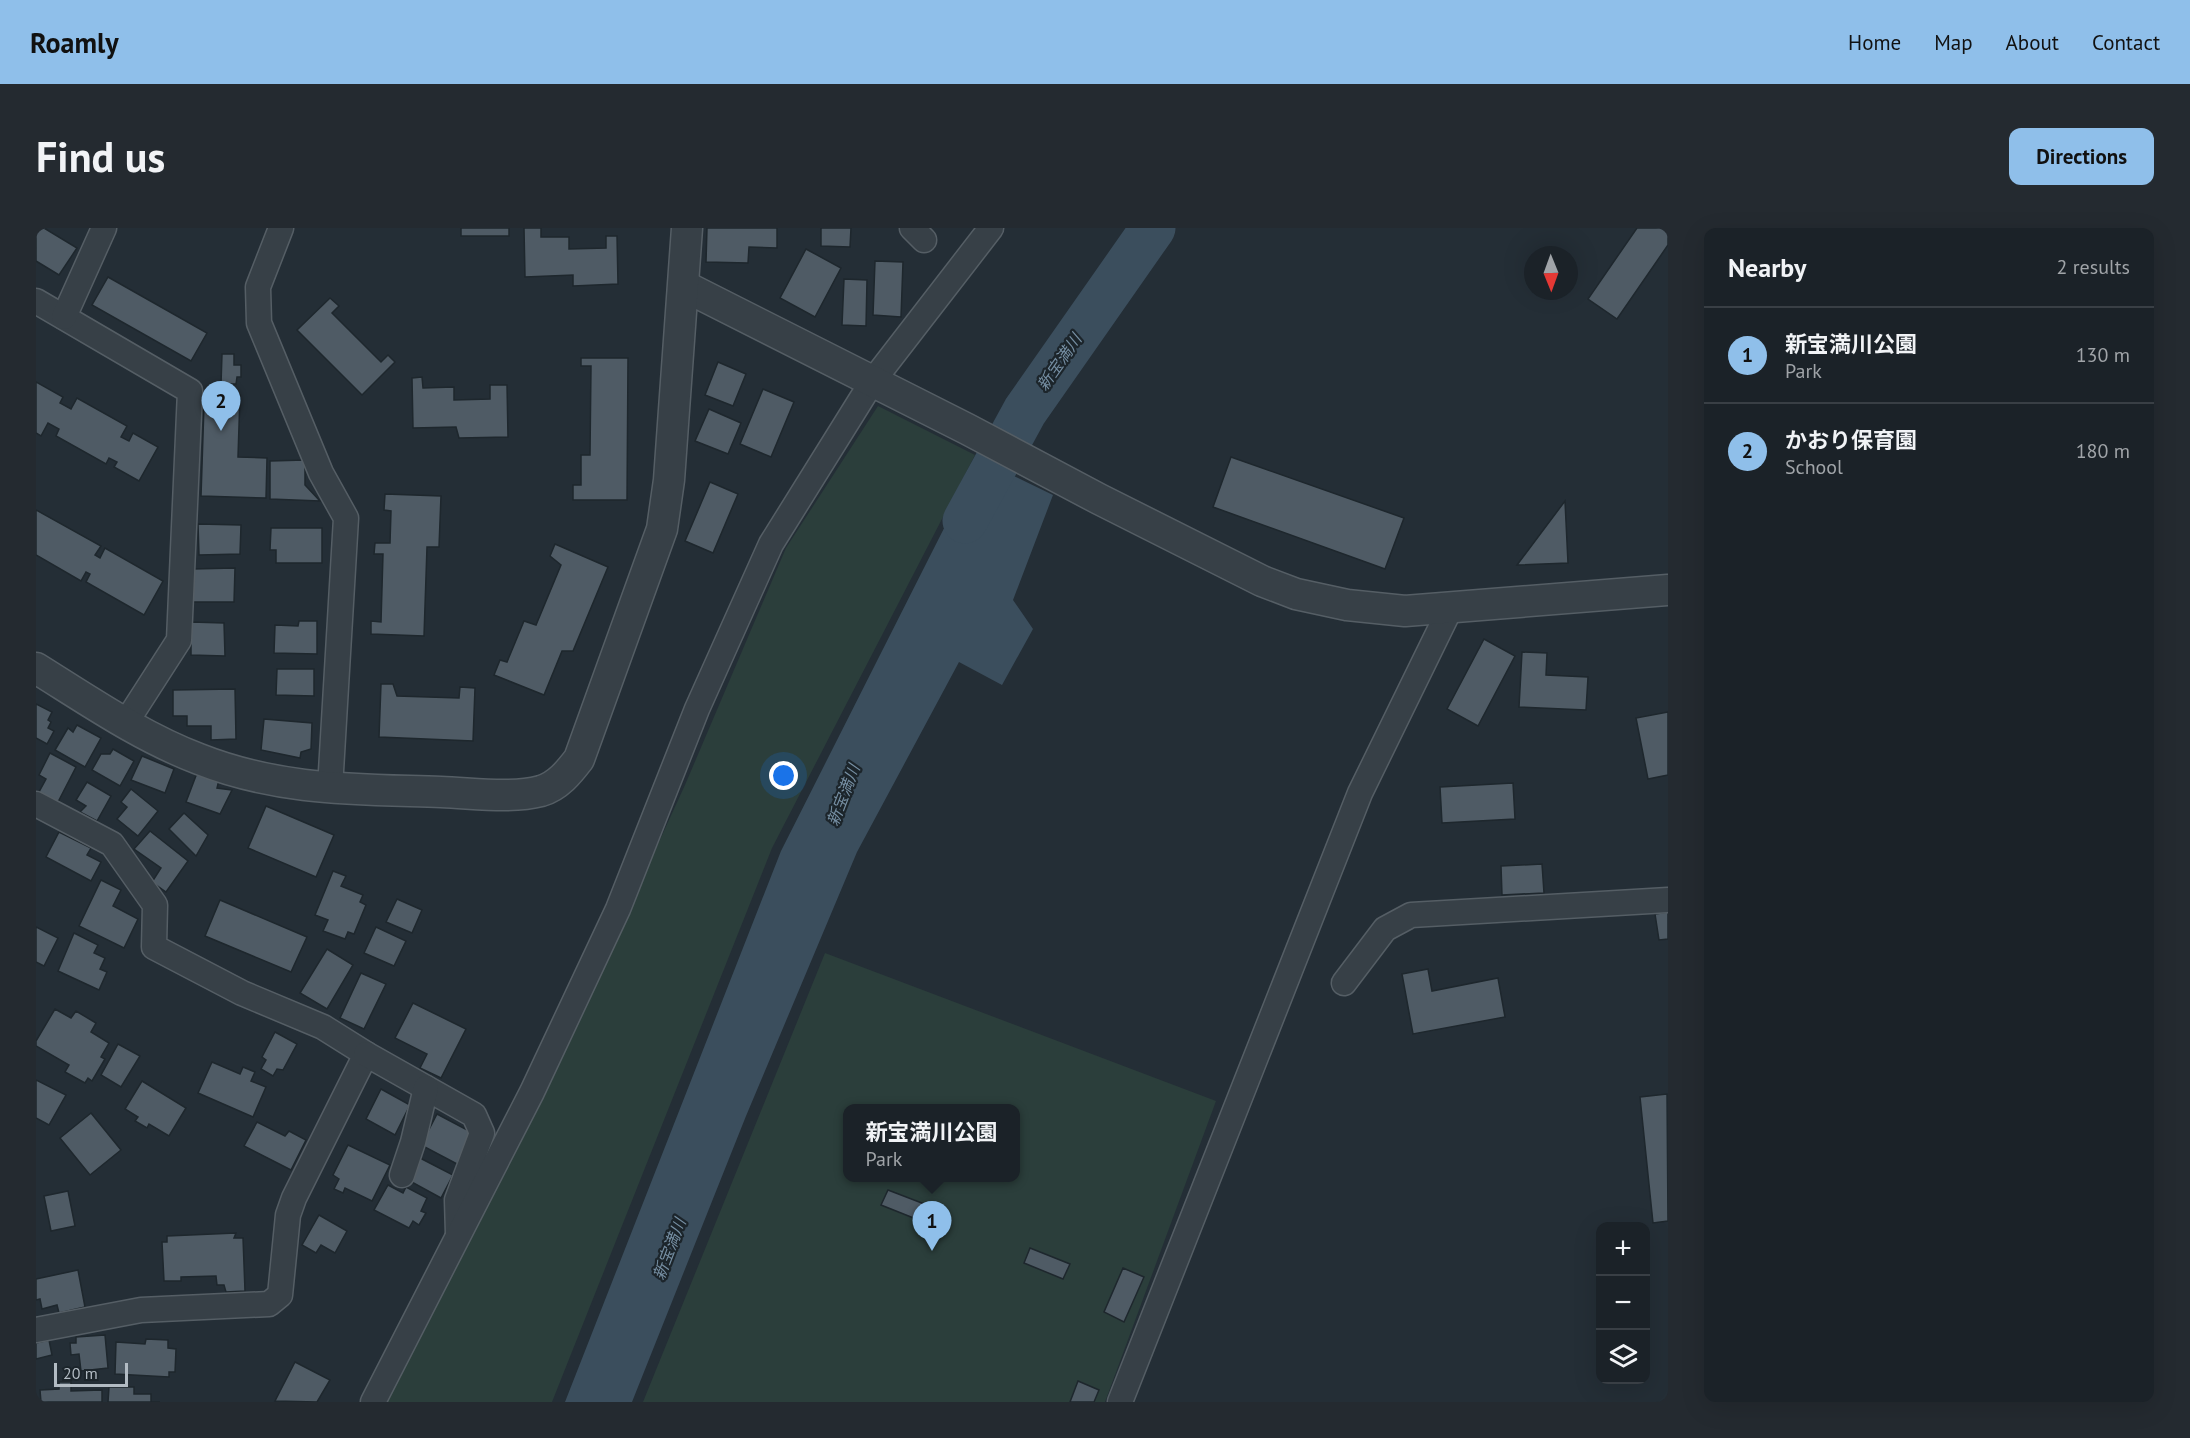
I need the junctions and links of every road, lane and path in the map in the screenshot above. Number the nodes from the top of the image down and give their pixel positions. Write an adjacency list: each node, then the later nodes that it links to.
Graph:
1 (104, 228): 7 (street)
2 (281, 228): 13 (street)
3 (687, 228): 5 (street)
4 (991, 228): 8 (street)
5 (684, 286): 8 (street); 13 (street)
6 (36, 301): 7 (street)
7 (64, 317): 12 (street)
8 (872, 382): 10 (street); 20 (street)
9 (1668, 590): 10 (street)
10 (1450, 609): 23 (street)
11 (36, 668): 12 (street)
12 (125, 724): 13 (street)
13 (330, 788)
14 (36, 804): 17 (street)
15 (1668, 900): 16 (street)
16 (1344, 983)
17 (366, 1054): 18 (street); 21 (street)
18 (426, 1088): 19 (street); 20 (street)
19 (402, 1175)
20 (459, 1236): 22 (street)
21 (36, 1330)
22 (373, 1402)
23 (1120, 1402)

